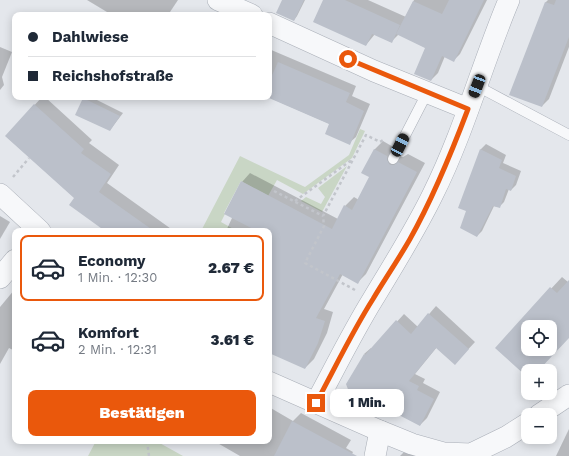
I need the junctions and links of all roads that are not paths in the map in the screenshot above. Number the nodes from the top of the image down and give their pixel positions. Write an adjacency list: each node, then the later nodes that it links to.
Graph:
1 (218, 0): 3 (street)
2 (509, 0): 5 (street)
3 (245, 12)
4 (272, 24): 6 (street)
5 (477, 86): 7 (street); 8 (lane)
6 (427, 93): 7 (street); 9 (lane)
7 (468, 109): 16 (street)
8 (569, 135)
9 (393, 159)
10 (6, 186): 11 (street)
11 (37, 228)
12 (12, 264): 13 (street)
13 (0, 278)
14 (272, 383): 16 (street)
15 (569, 395): 17 (street)
16 (316, 403): 19 (street)
17 (550, 408)
18 (521, 427): 20 (street)
19 (380, 431): 20 (street); 21 (street)
20 (473, 455)
21 (375, 456)

